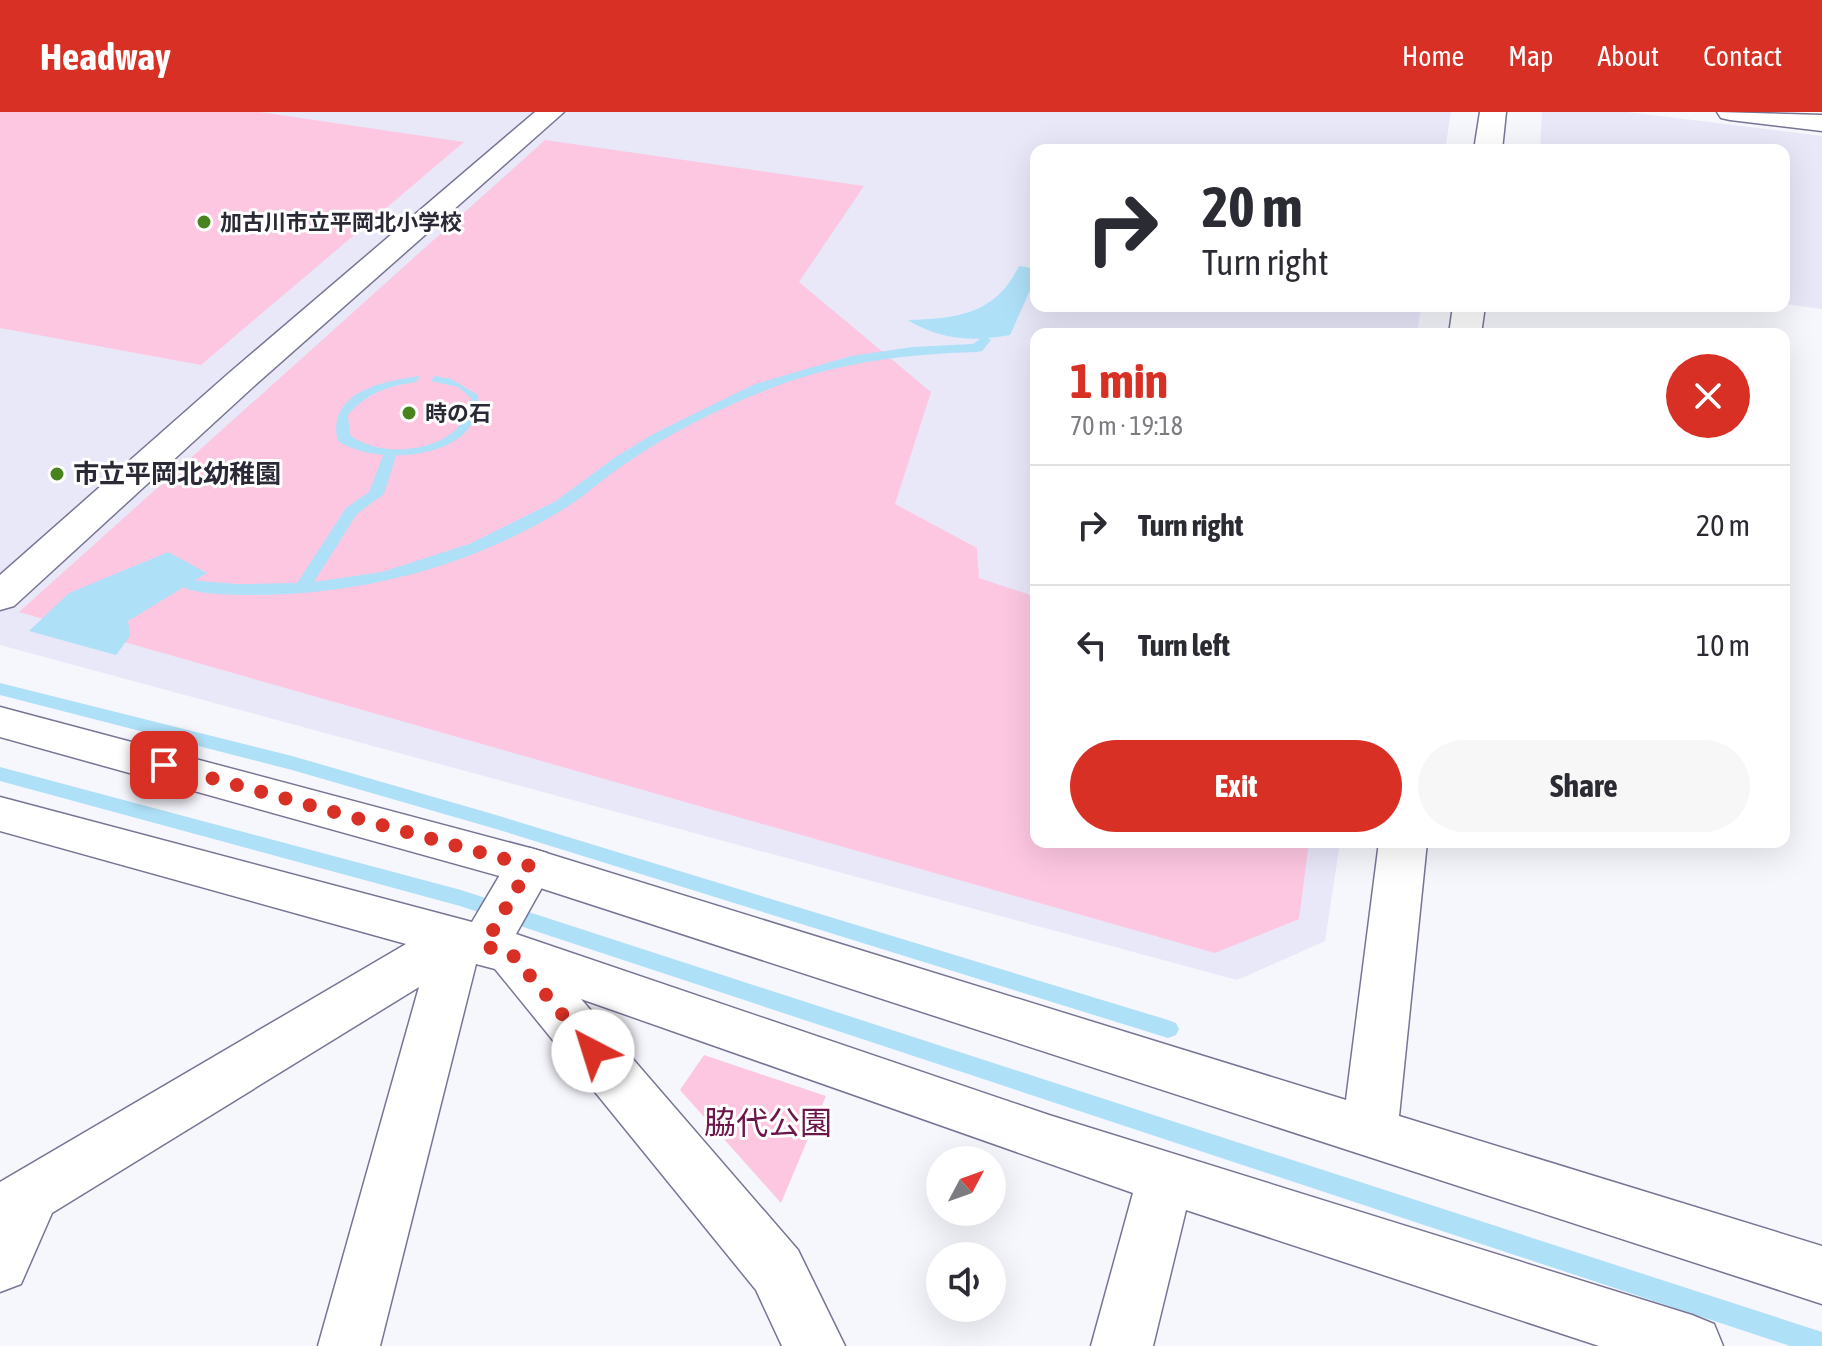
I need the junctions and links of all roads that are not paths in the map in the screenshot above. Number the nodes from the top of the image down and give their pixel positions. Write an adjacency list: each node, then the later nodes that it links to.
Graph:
1 (551, 112): 6 (street)
2 (1493, 112): 5 (street)
3 (1730, 112): 4 (street)
4 (1822, 123)
5 (1489, 144)
6 (0, 597)
7 (0, 722): 10 (street)
8 (0, 814): 11 (street)
9 (1402, 848): 12 (street)
10 (521, 882): 11 (street); 12 (street)
11 (484, 946): 13 (street); 14 (street); 18 (street); 19 (street)
12 (1370, 1130): 16 (street)
13 (1165, 1178): 17 (street); 20 (street)
14 (16, 1204): 15 (street)
15 (0, 1264)
16 (1822, 1275)
17 (1583, 1329): 21 (street)
18 (349, 1346)
19 (814, 1346)
20 (1122, 1346)
21 (1692, 1346)

